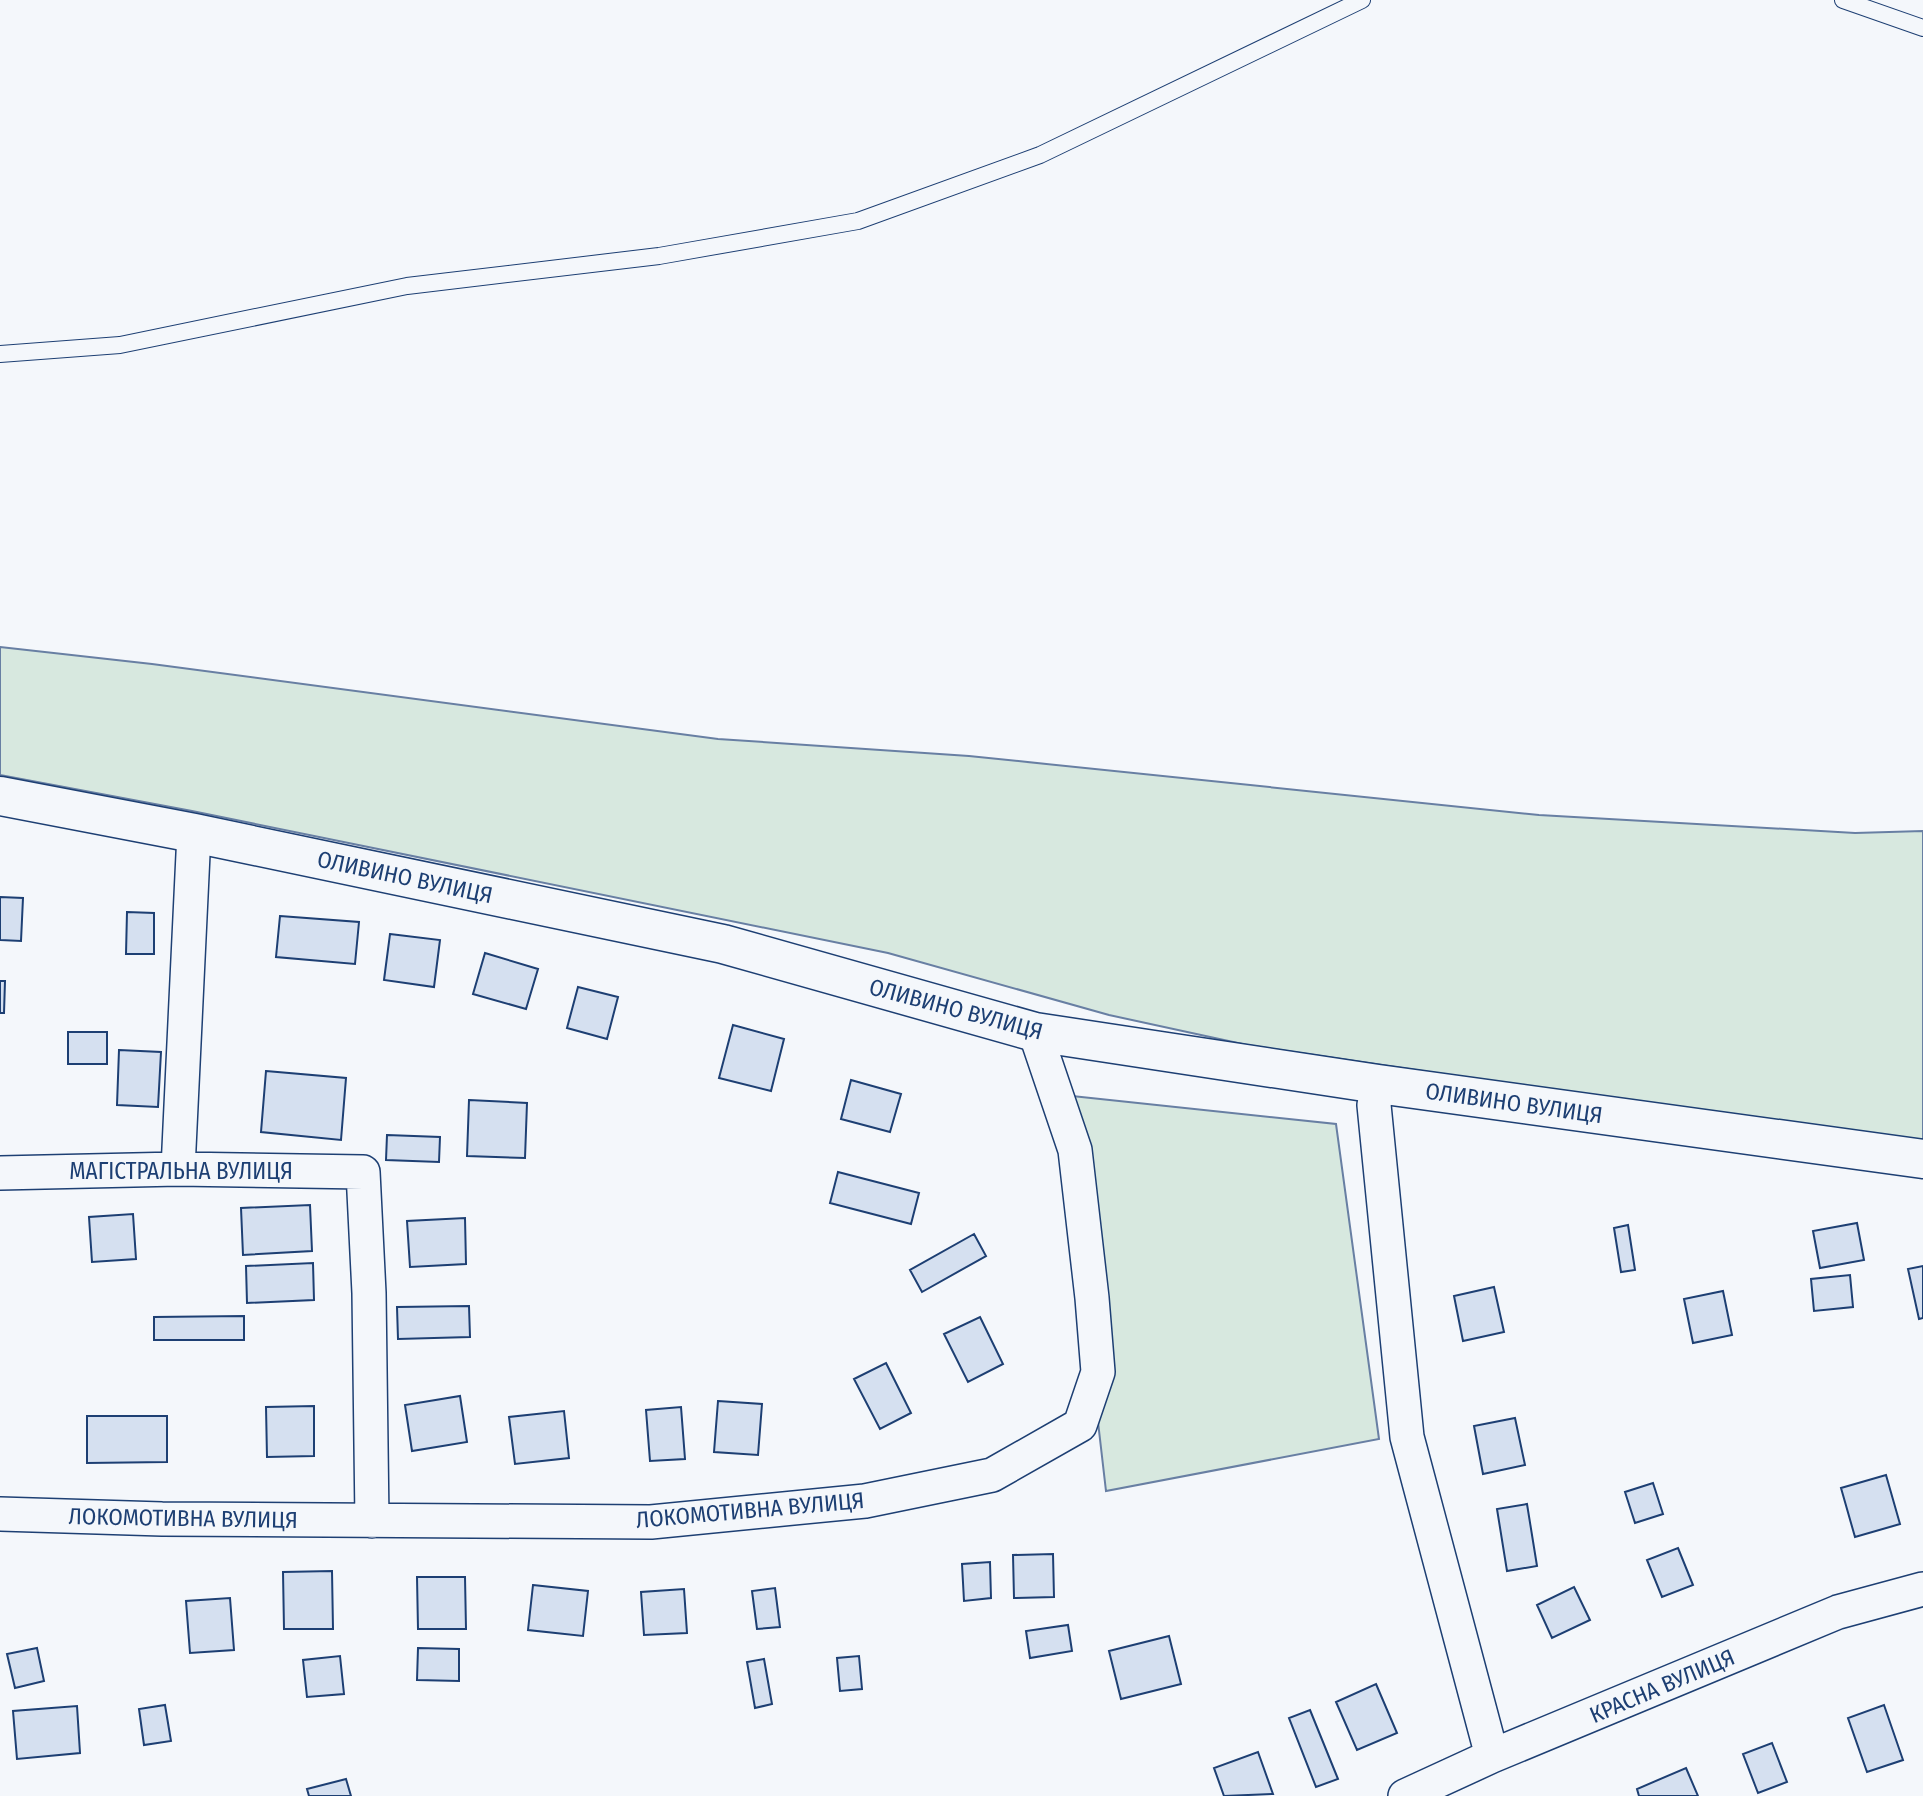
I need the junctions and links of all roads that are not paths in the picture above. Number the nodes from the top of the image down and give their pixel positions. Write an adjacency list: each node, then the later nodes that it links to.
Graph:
1 (1362, 0): 4 (lane)
2 (1843, 0): 3 (lane)
3 (1923, 28)
4 (0, 354)
5 (0, 796): 6 (street, ОЛИВИНО ВУЛИЦЯ)
6 (194, 833): 7 (street, ОЛИВИНО ВУЛИЦЯ); 10 (street)
7 (1035, 1032): 8 (street, ОЛИВИНО ВУЛИЦЯ); 13 (street, ЛОКОМОТИВНА ВУЛИЦЯ)
8 (1378, 1084): 9 (street, ОЛИВИНО ВУЛИЦЯ); 15 (street)
9 (1923, 1159)
10 (178, 1169): 11 (street, МАГІСТРАЛЬНА ВУЛИЦЯ); 13 (street, МАГІСТРАЛЬНА ВУЛИЦЯ)
11 (0, 1173)
12 (0, 1514): 13 (street, ЛОКОМОТИВНА ВУЛИЦЯ)
13 (372, 1521)
14 (1923, 1588): 15 (street, КРАСНА ВУЛИЦЯ)
15 (1492, 1756): 16 (street, КРАСНА ВУЛИЦЯ)
16 (1405, 1796)

